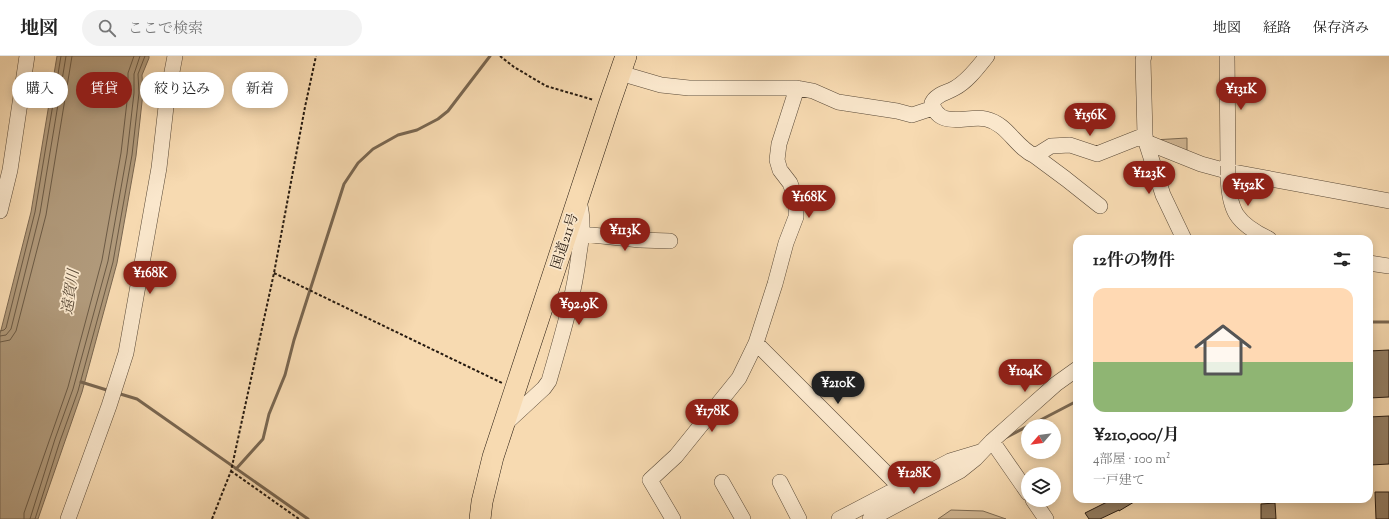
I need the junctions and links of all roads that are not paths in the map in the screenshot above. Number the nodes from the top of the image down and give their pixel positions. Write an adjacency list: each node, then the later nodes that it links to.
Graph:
1 (27, 56): 14 (street)
2 (175, 56): 30 (street)
3 (987, 56): 8 (street)
4 (1144, 56): 9 (street)
5 (1227, 56): 17 (street)
6 (623, 64): 7 (street); 11 (highway, 国道211号)
7 (797, 88): 8 (street); 21 (street)
8 (933, 108): 10 (street)
9 (1145, 139): 10 (street); 12 (street); 16 (street)
10 (1035, 156): 13 (street)
11 (578, 200): 15 (street); 23 (highway, 国道211号)
12 (1389, 201)
13 (1100, 206)
14 (0, 211)
15 (582, 234): 18 (street); 23 (street)
16 (1182, 235)
17 (1262, 235)
18 (670, 241)
19 (1373, 264): 20 (street)
20 (1389, 266)
21 (756, 343): 28 (street); 32 (street)
22 (1073, 372): 24 (street)
23 (504, 426): 31 (highway, 国道211号)
24 (987, 446): 27 (street); 28 (street); 36 (street)
25 (722, 482): 33 (street)
26 (780, 482): 34 (street)
27 (1021, 485)
28 (900, 487): 35 (street)
29 (1038, 507): 37 (street)
30 (68, 519)
31 (480, 519)
32 (673, 519)
33 (743, 519)
34 (799, 519)
35 (839, 519)
36 (870, 519)
37 (1046, 519)

